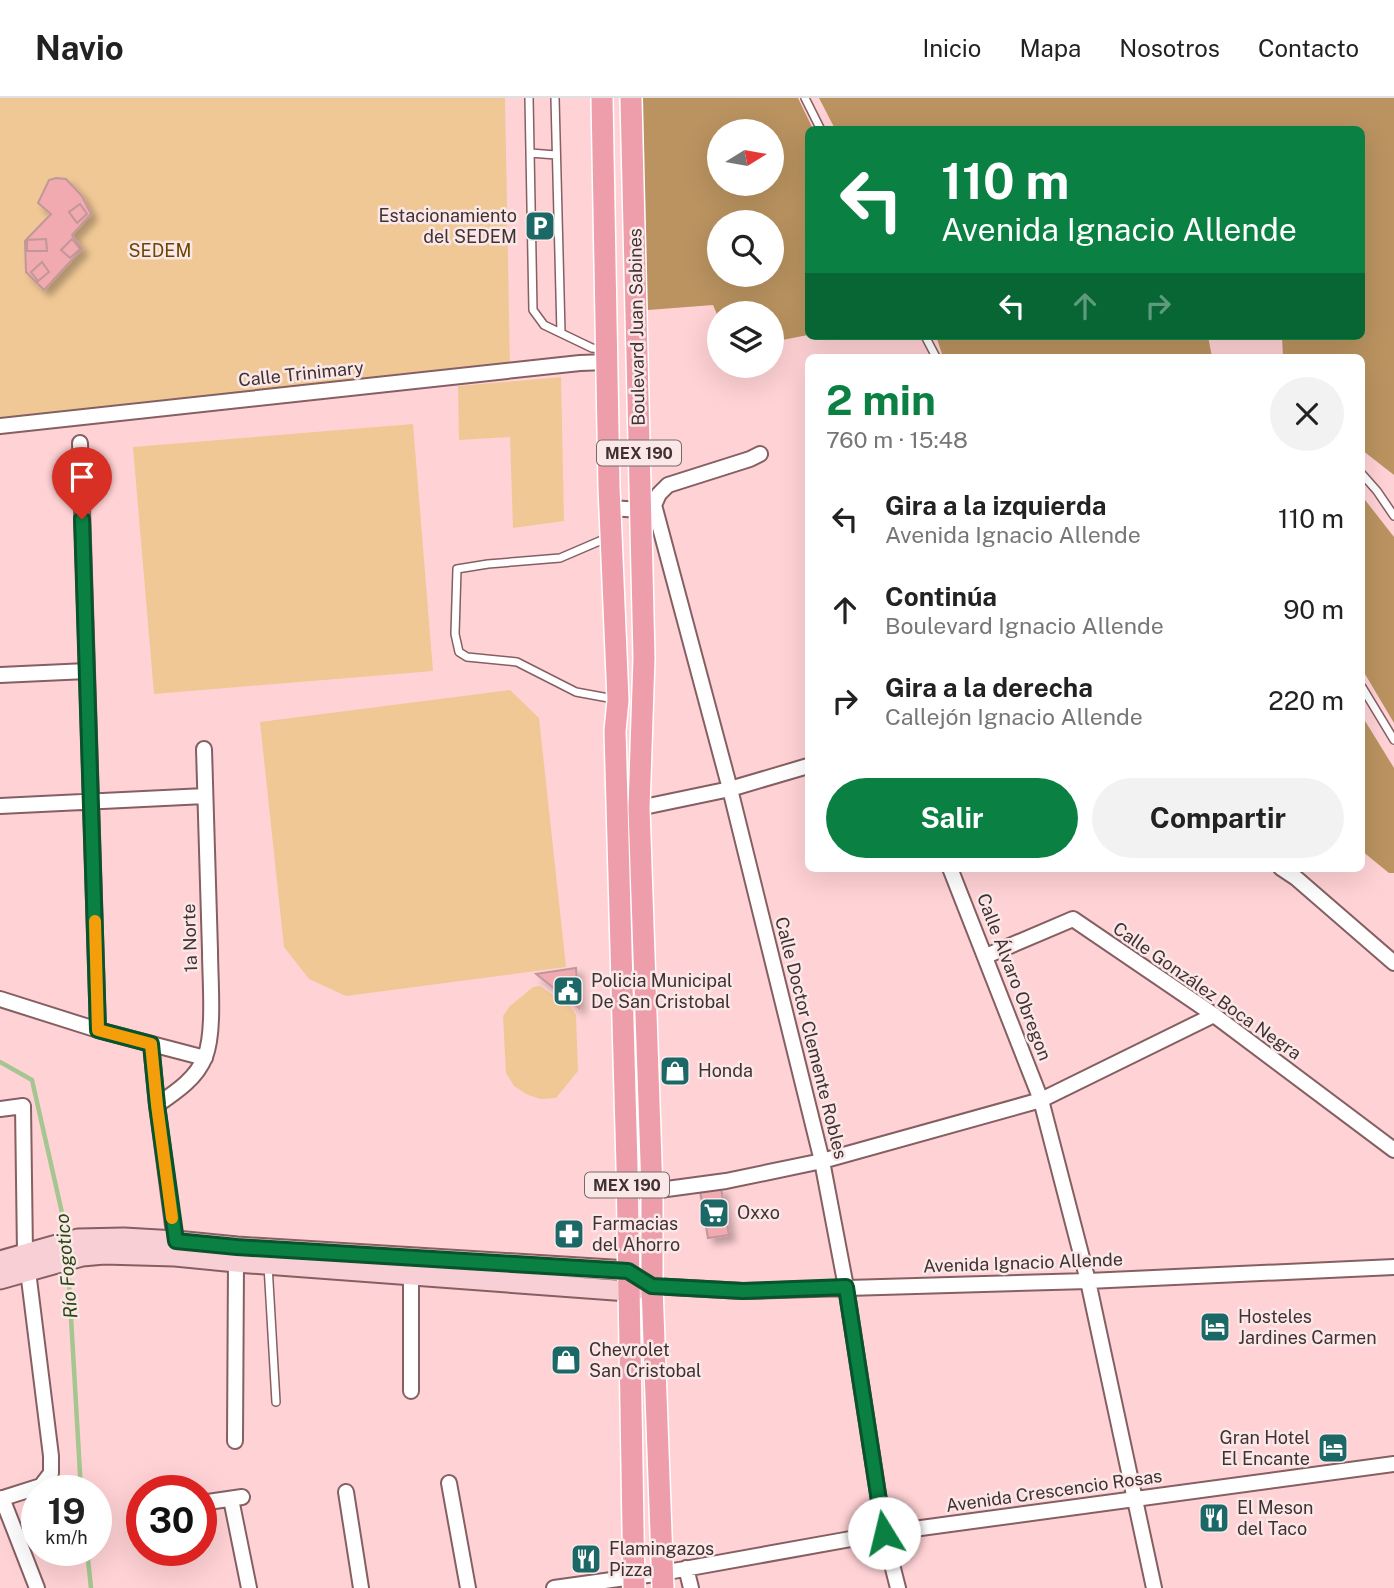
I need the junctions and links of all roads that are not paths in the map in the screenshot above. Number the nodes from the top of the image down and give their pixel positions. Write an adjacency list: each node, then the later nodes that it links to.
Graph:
1 (529, 98): 7 (lane)
2 (555, 98): 8 (lane)
3 (602, 98): 10 (main road, Boulevard Juan Sabines / MEX 190)
4 (631, 98): 16 (main road, Boulevard Juan Sabines / MEX 190)
5 (805, 98): 6 (lane)
6 (819, 126)
7 (530, 153): 8 (lane); 9 (lane)
8 (556, 155): 9 (lane)
9 (561, 333): 10 (lane)
10 (607, 356): 11 (street, Calle Trinimary); 15 (main road, Boulevard Juan Sabines / MEX 190)
11 (0, 426)
12 (80, 443): 19 (street)
13 (760, 454): 16 (street)
14 (1365, 477): 17 (lane)
15 (610, 508): 16 (street); 18 (main road, Boulevard Juan Sabines / MEX 190)
16 (648, 508): 26 (street, Calle Doctor Clemente Robles); 30 (main road, Boulevard Juan Sabines / MEX 190)
17 (1394, 516)
18 (611, 536): 22 (main road, Boulevard Juan Sabines / MEX 190); 22 (lane)
19 (87, 671): 20 (street); 28 (street)
20 (0, 675)
21 (1365, 692): 23 (lane)
22 (618, 700): 45 (main road, Boulevard Juan Sabines / MEX 190)
23 (1394, 740)
24 (204, 749): 27 (street, 1a Norte)
25 (805, 767): 26 (street)
26 (730, 789): 30 (street); 44 (street, Calle Doctor Clemente Robles)
27 (205, 796): 28 (street); 39 (street, 1a Norte)
28 (91, 801): 29 (street); 37 (street)
29 (0, 806)
30 (639, 808): 46 (main road, MEX 190)
31 (952, 872): 33 (street, Calle Álvaro Obregon)
32 (1287, 872): 34 (street)
33 (986, 956): 36 (street, Calle González Boca Negra); 40 (street, Calle Álvaro Obregon)
34 (1394, 964)
35 (0, 999): 37 (street)
36 (1214, 1015): 40 (street); 43 (street, Calle González Boca Negra)
37 (98, 1030): 38 (street)
38 (151, 1044): 39 (street); 41 (street)
39 (205, 1058): 41 (street)
40 (1041, 1100): 44 (street); 56 (street, Calle Álvaro Obregon)
41 (157, 1105): 47 (street)
42 (0, 1108): 49 (street)
43 (1394, 1150)
44 (822, 1161): 46 (street); 58 (street, Calle Doctor Clemente Robles)
45 (627, 1190): 46 (street); 55 (main road, MEX 190)
46 (652, 1191): 57 (main road, MEX 190)
47 (176, 1248): 49 (main road); 50 (main road); 55 (main road)
48 (0, 1261): 49 (main road)
49 (32, 1261): 54 (main road); 65 (street)
50 (236, 1262): 51 (main road); 61 (street)
51 (268, 1264): 53 (main road); 60 (lane)
52 (1394, 1267): 56 (street, Avenida Ignacio Allende)
53 (411, 1274): 55 (main road); 59 (street)
54 (0, 1279)
55 (628, 1281): 57 (main road); 71 (main road, MEX 190)
56 (1088, 1282): 58 (street, Avenida Ignacio Allende); 66 (street, Calle Álvaro Obregon)
57 (652, 1286): 58 (street, Avenida Ignacio Allende); 70 (main road, MEX 190)
58 (846, 1287): 68 (street, Calle Doctor Clemente Robles)
59 (411, 1391)
60 (276, 1402)
61 (234, 1441)
62 (1394, 1464): 66 (street, Avenida Crescencio Rosas)
63 (449, 1483): 75 (street)
64 (346, 1492): 74 (street)
65 (1, 1498): 72 (street)
66 (1135, 1500): 68 (street, Avenida Crescencio Rosas); 79 (street, Calle Álvaro Obregon)
67 (217, 1501): 73 (street)
68 (884, 1533): 69 (street, Avenida Crescencio Rosas); 78 (street, Calle Doctor Clemente Robles)
69 (686, 1568): 70 (street, Avenida Crescencio Rosas); 77 (street)
70 (663, 1580): 71 (street, Avenida Crescencio Rosas)
71 (634, 1582): 76 (street, Avenida Crescencio Rosas)
72 (37, 1588)
73 (249, 1588)
74 (360, 1588)
75 (468, 1588)
76 (554, 1588)
77 (691, 1588)
78 (898, 1588)
79 (1154, 1588)

